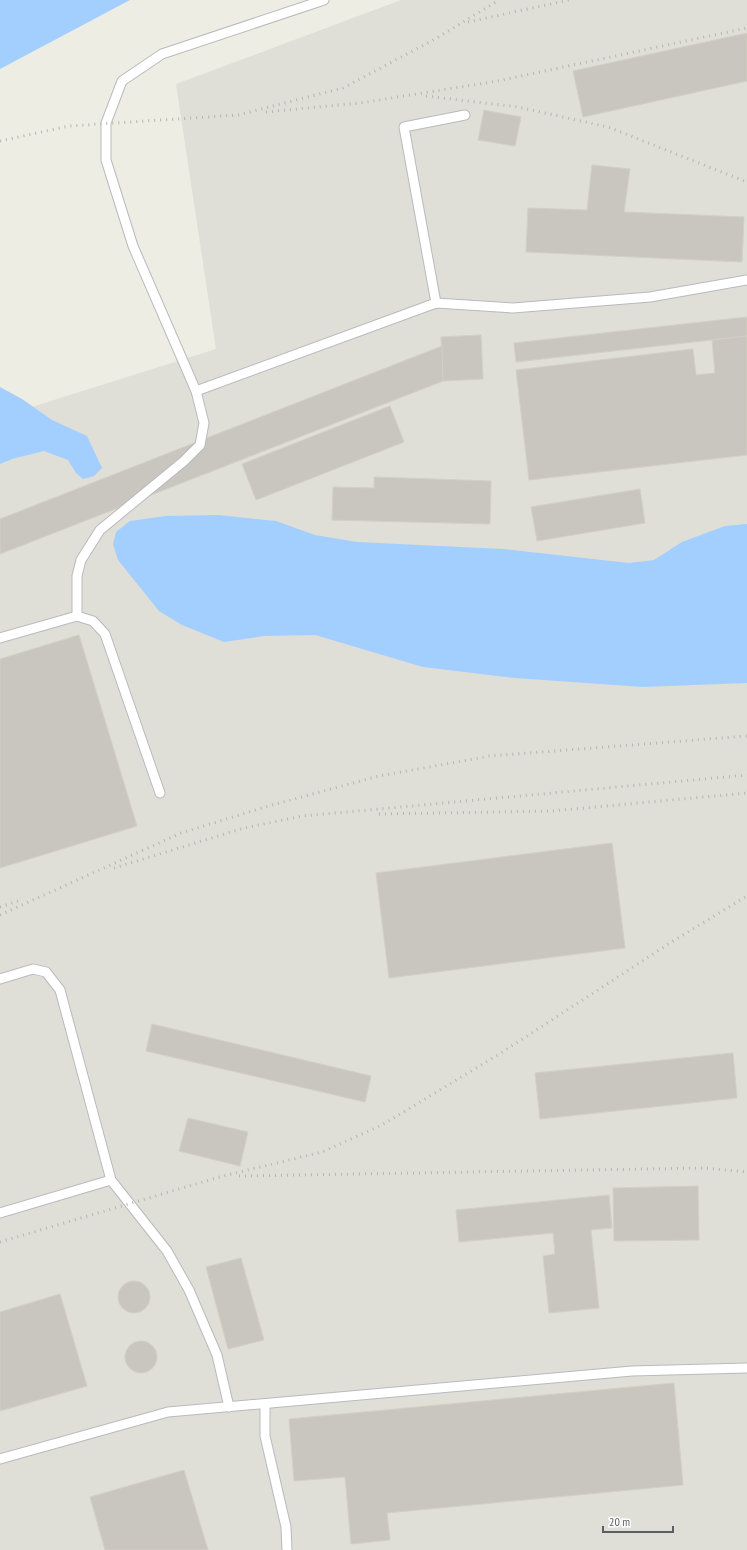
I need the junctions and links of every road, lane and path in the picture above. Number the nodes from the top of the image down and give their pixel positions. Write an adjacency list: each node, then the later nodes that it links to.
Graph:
1 (324, 0): 5 (lane)
2 (465, 116): 4 (lane)
3 (747, 280): 4 (lane)
4 (436, 303): 5 (lane)
5 (196, 391): 6 (lane)
6 (77, 616): 7 (lane); 8 (lane)
7 (0, 638)
8 (160, 793)
9 (0, 979): 10 (lane)
10 (111, 1180): 11 (lane); 14 (lane)
11 (0, 1213)
12 (747, 1368): 13 (lane)
13 (265, 1404): 14 (lane); 16 (lane)
14 (229, 1407): 15 (lane)
15 (0, 1459)
16 (287, 1550)

